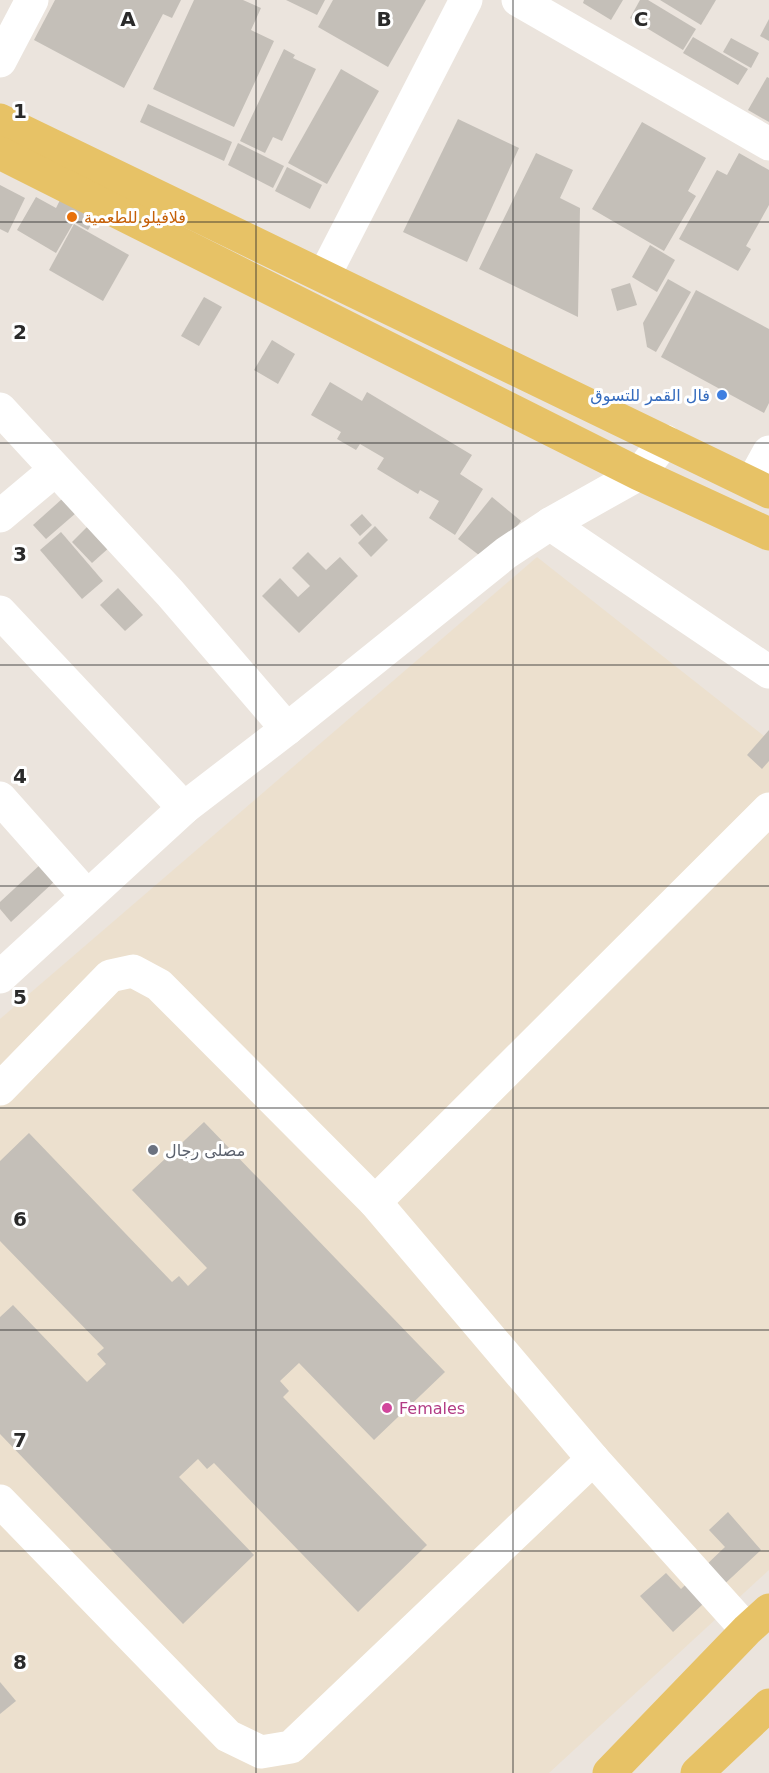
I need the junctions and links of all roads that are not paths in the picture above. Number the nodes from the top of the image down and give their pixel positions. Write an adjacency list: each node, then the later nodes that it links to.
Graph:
1 (32, 0): 4 (street)
2 (466, 0): 8 (street)
3 (518, 0): 6 (street)
4 (0, 61)
5 (0, 120): 8 (main road)
6 (769, 144)
7 (0, 153): 13 (main road)
8 (324, 276): 10 (main road)
9 (0, 409): 12 (street)
10 (665, 441): 13 (street); 14 (main road)
11 (769, 452): 14 (street)
12 (55, 470): 15 (street); 20 (street)
13 (639, 474): 16 (street); 17 (main road)
14 (760, 487)
15 (0, 516)
16 (550, 524): 19 (street); 20 (street)
17 (769, 534)
18 (0, 612): 22 (street)
19 (769, 672)
20 (286, 729): 22 (street)
21 (0, 798): 24 (street)
22 (184, 808): 24 (street)
23 (769, 809): 27 (street)
24 (87, 896): 25 (street)
25 (0, 977)
26 (0, 1089): 27 (street)
27 (375, 1202): 28 (street)
28 (593, 1460): 29 (street); 30 (street)
29 (0, 1501)
30 (758, 1620): 32 (main road)
31 (769, 1705): 33 (main road)
32 (609, 1773)
33 (697, 1773)

